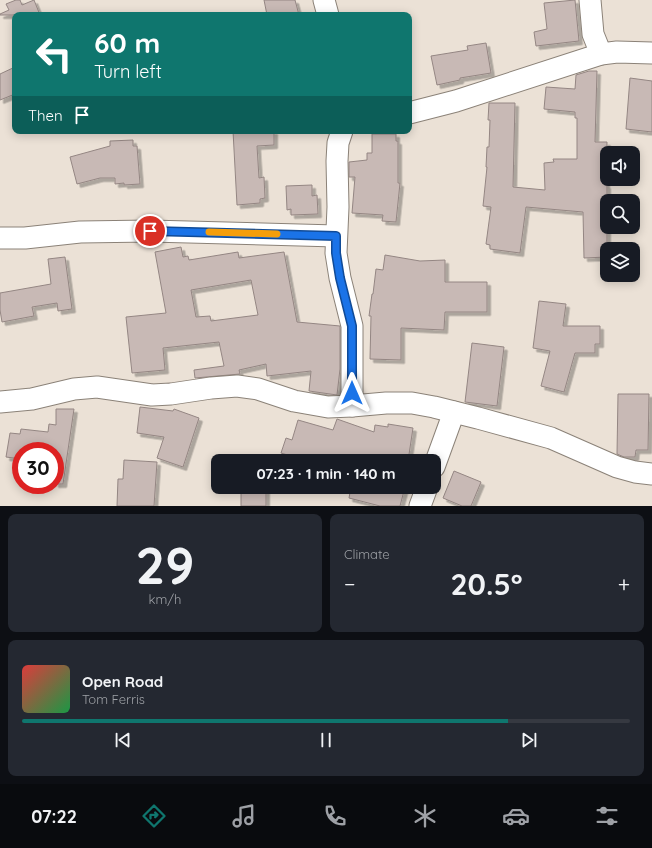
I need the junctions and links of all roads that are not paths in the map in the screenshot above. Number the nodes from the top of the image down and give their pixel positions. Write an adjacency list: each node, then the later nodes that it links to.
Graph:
1 (324, 0): 3 (street)
2 (590, 0): 5 (street)
3 (327, 12)
4 (652, 53): 5 (street)
5 (600, 54): 6 (street)
6 (412, 112)
7 (341, 134): 8 (street)
8 (336, 236): 9 (street); 11 (street)
9 (0, 238)
10 (0, 402): 11 (street)
11 (352, 406): 12 (street)
12 (454, 412): 13 (street); 14 (street)
13 (439, 454)
14 (652, 474)
15 (424, 494): 16 (street)
16 (420, 506)

